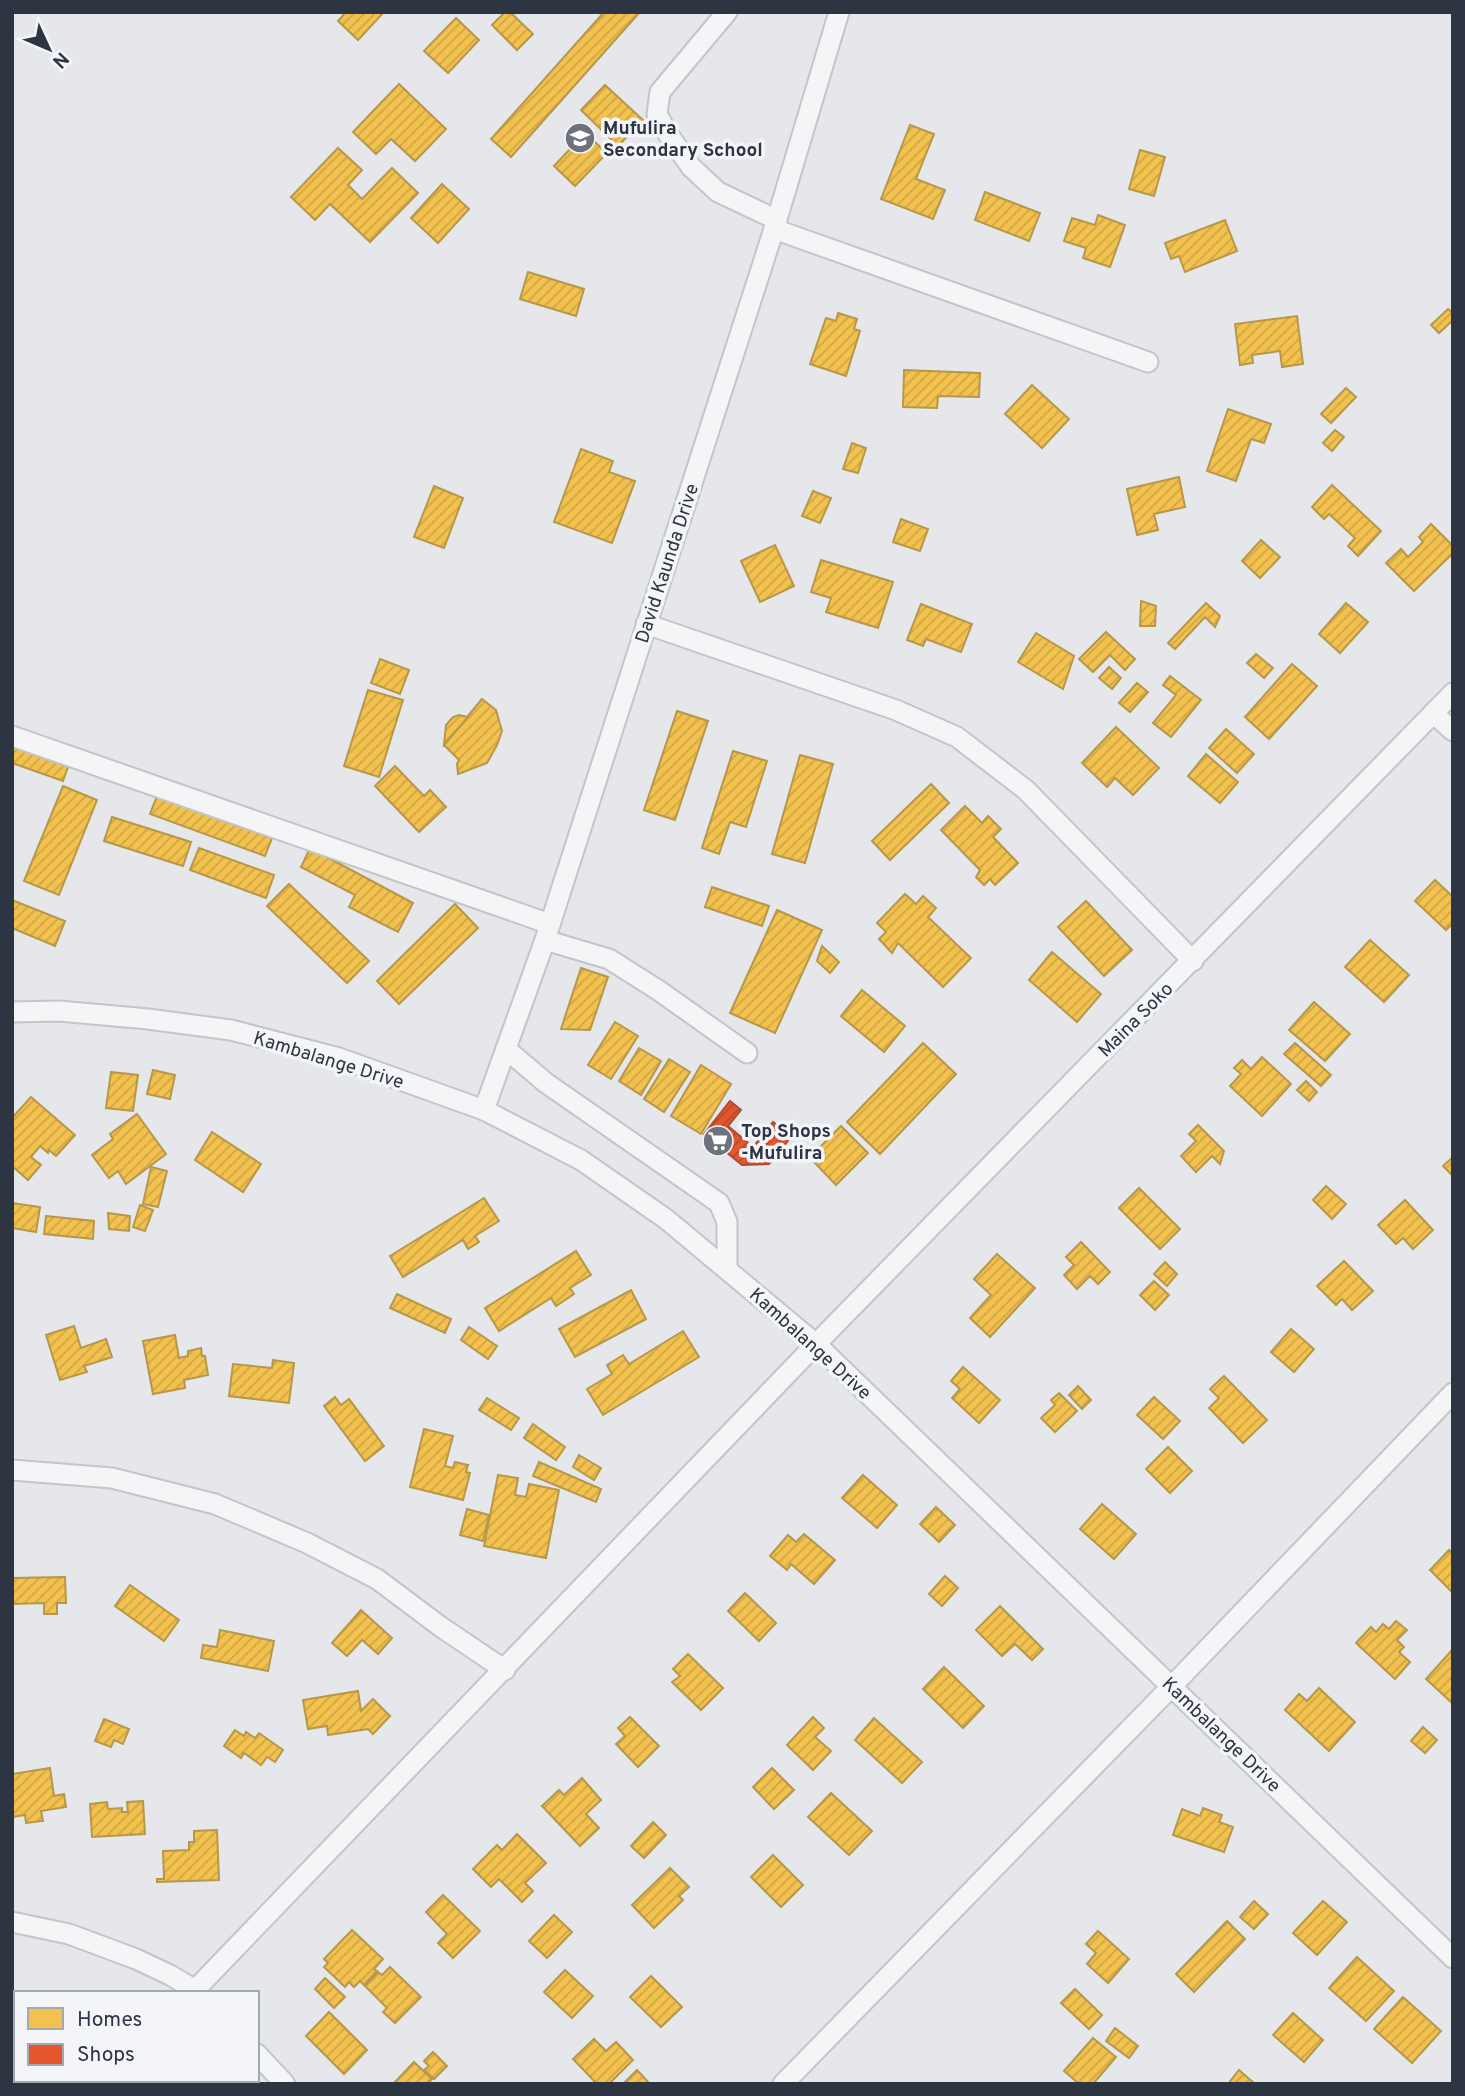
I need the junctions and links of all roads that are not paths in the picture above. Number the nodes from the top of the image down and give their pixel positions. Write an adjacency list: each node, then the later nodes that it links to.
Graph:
1 (727, 12): 3 (street)
2 (839, 12): 3 (street, David Kaunda Drive)
3 (776, 225): 4 (street); 5 (street, David Kaunda Drive)
4 (1148, 362)
5 (646, 624): 10 (street, David Kaunda Drive); 11 (street)
6 (1453, 693): 7 (street, Maina Soko)
7 (1433, 713): 8 (street); 11 (street, Maina Soko)
8 (1453, 732)
9 (12, 736): 10 (street)
10 (547, 932): 13 (street, David Kaunda Drive); 14 (street)
11 (1193, 961): 17 (street, Maina Soko)
12 (12, 1012): 15 (street, Kambalange Drive)
13 (506, 1049): 15 (street, David Kaunda Drive); 16 (street)
14 (747, 1053)
15 (484, 1110): 16 (street, Kambalange Drive)
16 (727, 1268): 17 (street, Kambalange Drive)
17 (816, 1344): 20 (street, Maina Soko); 21 (street, Kambalange Drive)
18 (1453, 1393): 21 (street)
19 (12, 1470): 20 (street)
20 (505, 1670): 25 (street, Maina Soko)
21 (1172, 1686): 23 (street, Kambalange Drive); 28 (street)
22 (12, 1922): 24 (street)
23 (1453, 1958)
24 (194, 1991)
25 (197, 1991)
26 (259, 2056): 27 (street)
27 (285, 2084)
28 (783, 2084)

